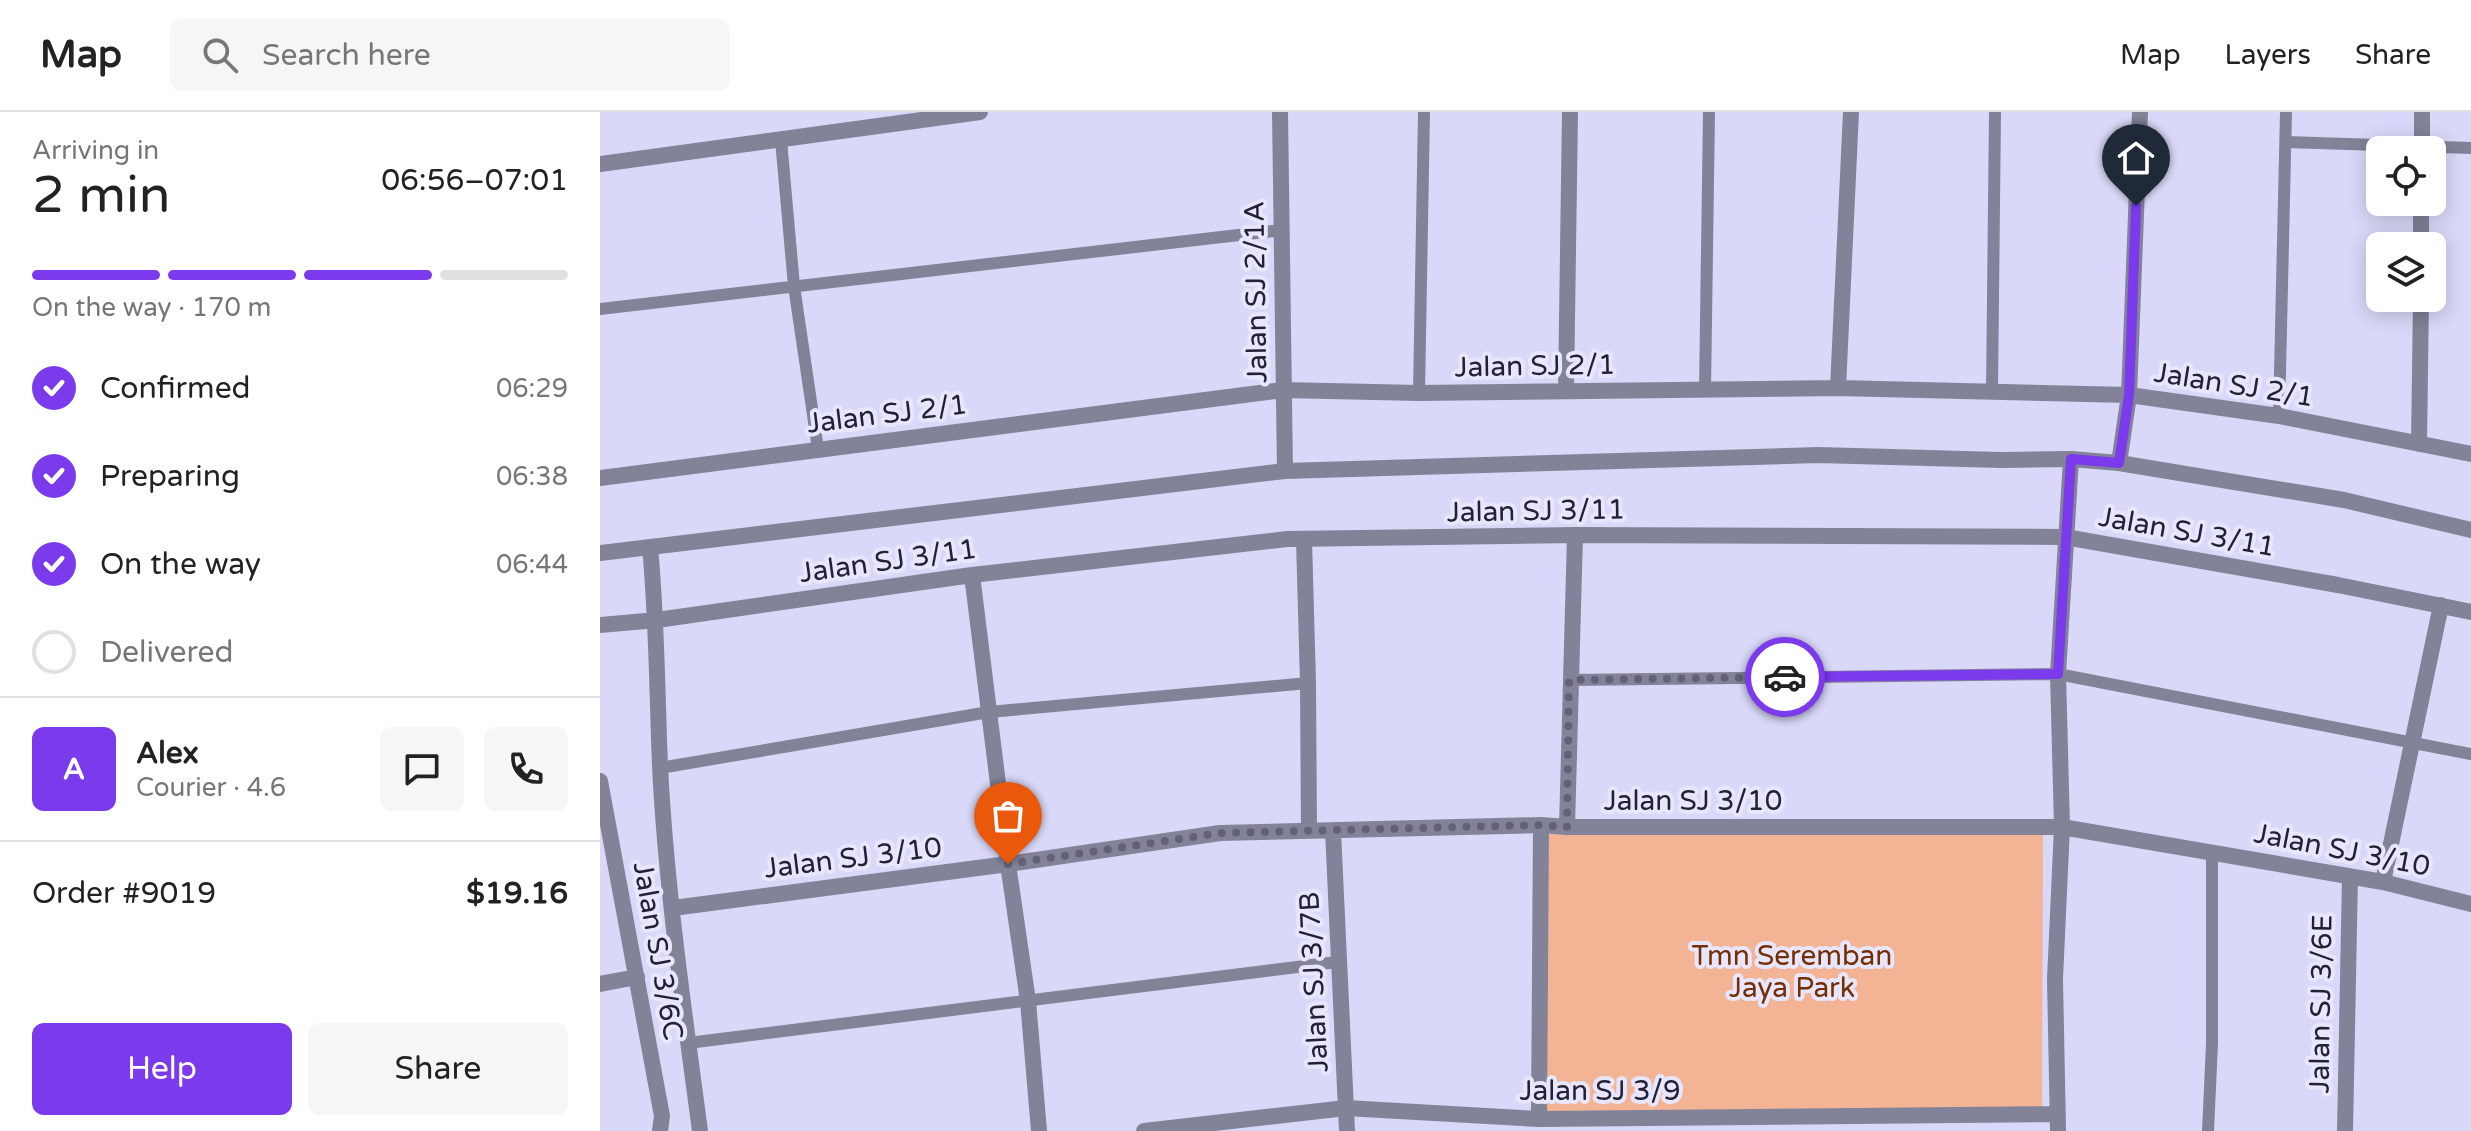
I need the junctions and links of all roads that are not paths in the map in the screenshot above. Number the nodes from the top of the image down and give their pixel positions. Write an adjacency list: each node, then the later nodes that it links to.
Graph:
1 (980, 112): 12 (street)
2 (1280, 112): 18 (street, Jalan SJ 2/1A)
3 (1424, 112): 27 (lane)
4 (1570, 112): 24 (street)
5 (1709, 112): 25 (lane)
6 (1851, 112): 22 (street)
7 (1995, 112): 26 (lane)
8 (2140, 112): 28 (street)
9 (2286, 112): 13 (lane)
10 (2422, 112): 11 (street)
11 (2422, 136)
12 (781, 140): 17 (street); 19 (lane)
13 (2286, 142): 14 (lane); 29 (lane)
14 (2366, 146)
15 (2446, 148): 16 (lane)
16 (2471, 148)
17 (600, 164)
18 (1282, 230): 19 (lane); 23 (street, Jalan SJ 2/1A)
19 (794, 286): 20 (lane); 31 (lane)
20 (600, 309)
21 (2421, 312): 30 (street)
22 (1838, 388): 25 (street, Jalan SJ 2/1); 26 (street, Jalan SJ 2/1)
23 (1283, 390): 27 (street, Jalan SJ 2/1); 31 (street, Jalan SJ 2/1); 35 (street, Jalan SJ 2/1A)
24 (1566, 390): 25 (street, Jalan SJ 2/1); 27 (street, Jalan SJ 2/1)
25 (1705, 391)
26 (1992, 391): 28 (street, Jalan SJ 2/1)
27 (1419, 393)
28 (2129, 395): 29 (street, Jalan SJ 2/1); 34 (street)
29 (2279, 416): 30 (street, Jalan SJ 2/1)
30 (2419, 444): 32 (street, Jalan SJ 2/1)
31 (818, 449): 36 (street, Jalan SJ 2/1)
32 (2471, 454)
33 (2071, 459): 34 (street); 35 (street); 39 (street)
34 (2119, 463): 37 (street)
35 (1285, 471): 41 (street)
36 (600, 478)
37 (2471, 530)
38 (1575, 535): 39 (street, Jalan SJ 3/11); 40 (street, Jalan SJ 3/11); 49 (street)
39 (2065, 537): 44 (street, Jalan SJ 3/11); 48 (street)
40 (1304, 540): 43 (street, Jalan SJ 3/11); 50 (street)
41 (650, 547): 42 (street); 46 (street)
42 (600, 553)
43 (972, 575): 46 (street, Jalan SJ 3/11); 51 (street)
44 (2441, 605): 45 (street, Jalan SJ 3/11); 52 (street)
45 (2471, 612)
46 (657, 620): 47 (street, Jalan SJ 3/11); 54 (street)
47 (600, 625)
48 (2058, 674): 49 (lane); 52 (lane); 58 (street)
49 (1569, 680): 57 (street)
50 (1308, 683): 51 (lane); 59 (street)
51 (989, 712): 54 (lane); 62 (street)
52 (2413, 742): 53 (lane); 64 (street)
53 (2471, 754)
54 (660, 768): 66 (street)
55 (600, 781): 68 (street, Jalan SJ 3/6C)
56 (1541, 825): 57 (street, Jalan SJ 3/10); 60 (street, Jalan SJ 3/10); 73 (street)
57 (1567, 827): 58 (street, Jalan SJ 3/10)
58 (2062, 827): 61 (street, Jalan SJ 3/10); 74 (street)
59 (1309, 831): 60 (street, Jalan SJ 3/10); 62 (street, Jalan SJ 3/10)
60 (1333, 831): 67 (street, Jalan SJ 3/7B)
61 (2212, 851): 63 (street, Jalan SJ 3/10); 82 (lane)
62 (1008, 864): 66 (street, Jalan SJ 3/10); 70 (street)
63 (2350, 877): 64 (street, Jalan SJ 3/10); 83 (street, Jalan SJ 3/6E)
64 (2383, 882): 65 (street, Jalan SJ 3/10)
65 (2471, 904)
66 (673, 908): 71 (street)
67 (1337, 962): 70 (lane); 72 (street, Jalan SJ 3/7B)
68 (637, 977): 69 (street); 77 (street, Jalan SJ 3/6C)
69 (600, 984)
70 (1028, 1001): 71 (lane); 79 (street)
71 (688, 1043): 78 (street)
72 (1346, 1108): 73 (street, Jalan SJ 3/9); 76 (street, Jalan SJ 3/9); 81 (street, Jalan SJ 3/7B)
73 (1539, 1119): 75 (street, Jalan SJ 3/9)
74 (2058, 1123): 75 (street, Jalan SJ 3/9)
75 (1718, 1124)
76 (1193, 1128): 80 (street, Jalan SJ 3/9)
77 (660, 1131)
78 (700, 1131)
79 (1039, 1131)
80 (1144, 1131)
81 (1347, 1131)
82 (2208, 1131)
83 (2345, 1131)

